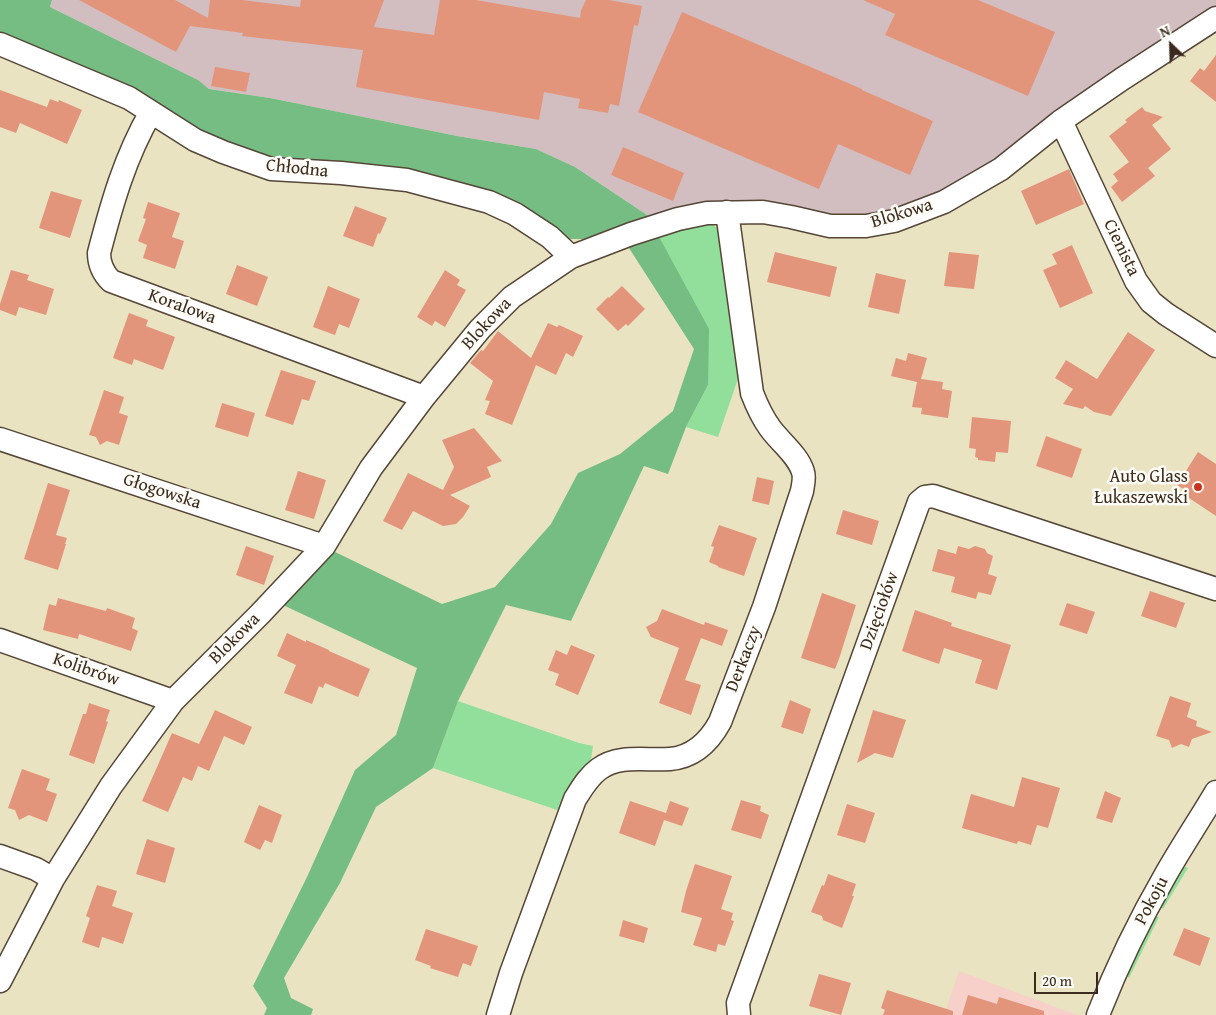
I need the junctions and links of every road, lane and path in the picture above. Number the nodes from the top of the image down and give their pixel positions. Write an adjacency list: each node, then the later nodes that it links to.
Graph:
1 (1216, 18): 4 (street, Blokowa)
2 (0, 44): 3 (street, Chłodna)
3 (151, 112): 6 (street, Chłodna); 8 (street, Koralowa)
4 (1061, 121): 5 (street, Blokowa); 7 (street, Cienista)
5 (727, 212): 6 (street, Blokowa); 18 (street, Derkaczy)
6 (572, 257): 8 (street, Blokowa)
7 (1216, 346)
8 (424, 397): 10 (street, Blokowa)
9 (0, 440): 10 (street, Głogowska)
10 (324, 546): 13 (street, Blokowa)
11 (1216, 588): 19 (street, Dzięciołów)
12 (0, 640): 13 (street, Kolibrów)
13 (173, 701): 16 (street, Blokowa)
14 (1216, 792): 20 (street, Pokoju)
15 (0, 856): 16 (street)
16 (53, 879): 17 (street, Blokowa)
17 (0, 981)
18 (498, 1015)
19 (739, 1015)
20 (1098, 1015)

